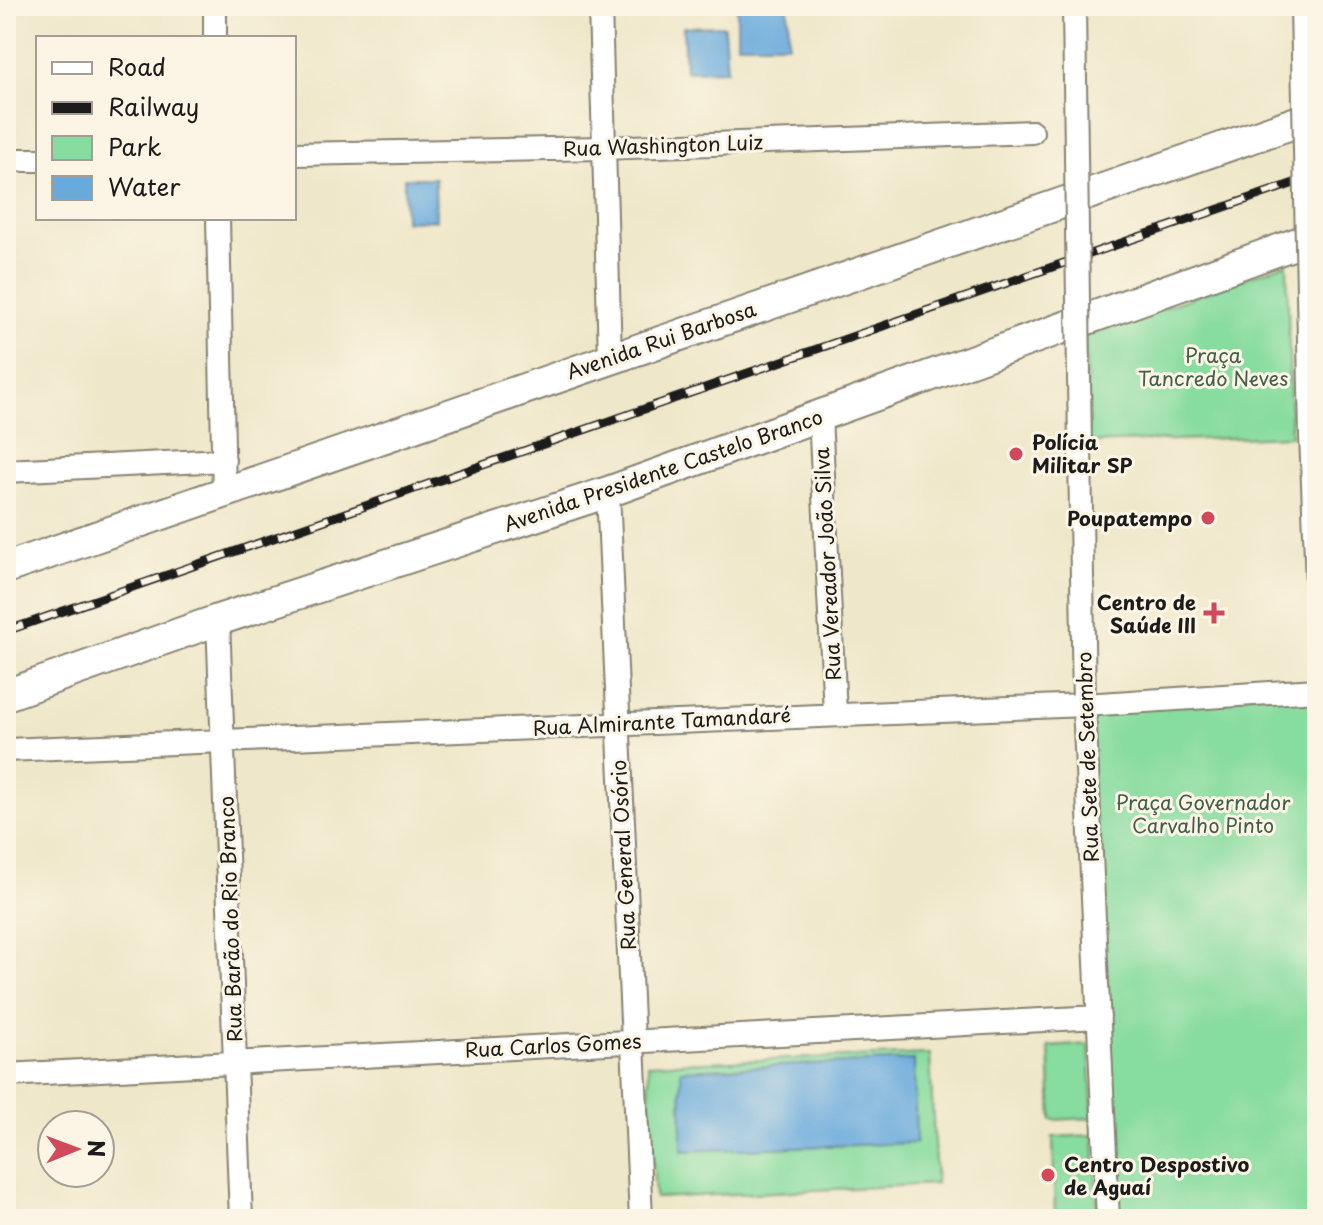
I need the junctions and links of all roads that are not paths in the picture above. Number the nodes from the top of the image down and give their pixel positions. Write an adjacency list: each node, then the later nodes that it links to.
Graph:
1 (215, 6): 5 (street)
2 (600, 6): 8 (street)
3 (1074, 6): 25 (street, Rua Sete de Setembro, bridge)
4 (1302, 6): 21 (street, bridge)
5 (215, 36)
6 (1317, 115): 14 (main road, Avenida Rui Barbosa)
7 (1032, 132): 8 (street, Rua Washington Luiz)
8 (603, 148): 9 (street, Rua Washington Luiz); 14 (street)
9 (296, 154)
10 (6, 160): 11 (street)
11 (36, 160)
12 (218, 220): 16 (street)
13 (1317, 236): 15 (main road, Avenida Presidente Castelo Branco)
14 (610, 358): 18 (main road, Avenida Rui Barbosa)
15 (820, 416): 19 (main road, Avenida Presidente Castelo Branco); 26 (street, Rua Vereador João Silva)
16 (224, 460): 17 (street); 18 (street)
17 (6, 471)
18 (224, 492): 20 (main road, Avenida Rui Barbosa)
19 (608, 492): 22 (main road, Avenida Presidente Castelo Branco); 27 (street, Rua General Osório)
20 (6, 568)
21 (1317, 582)
22 (218, 620): 24 (main road, Avenida Presidente Castelo Branco); 28 (street, Rua Barão do Rio Branco)
23 (1317, 690): 25 (street, Rua Almirante Tamandaré)
24 (6, 695)
25 (1084, 705): 26 (street, Rua Almirante Tamandaré); 30 (street, Rua Sete de Setembro)
26 (835, 713): 27 (street, Rua Almirante Tamandaré)
27 (617, 723): 28 (street, Rua Almirante Tamandaré); 31 (street, Rua General Osório)
28 (223, 741): 29 (street, Rua Almirante Tamandaré); 32 (street, Rua Barão do Rio Branco)
29 (6, 750)
30 (1099, 1017): 31 (street, Rua Carlos Gomes); 36 (street, Rua Sete de Setembro)
31 (632, 1040): 32 (street, Rua Carlos Gomes); 35 (street, Rua General Osório)
32 (235, 1062): 33 (street, Rua Carlos Gomes); 34 (street, Rua Barão do Rio Branco)
33 (6, 1075)
34 (241, 1219)
35 (641, 1219)
36 (1108, 1219)

